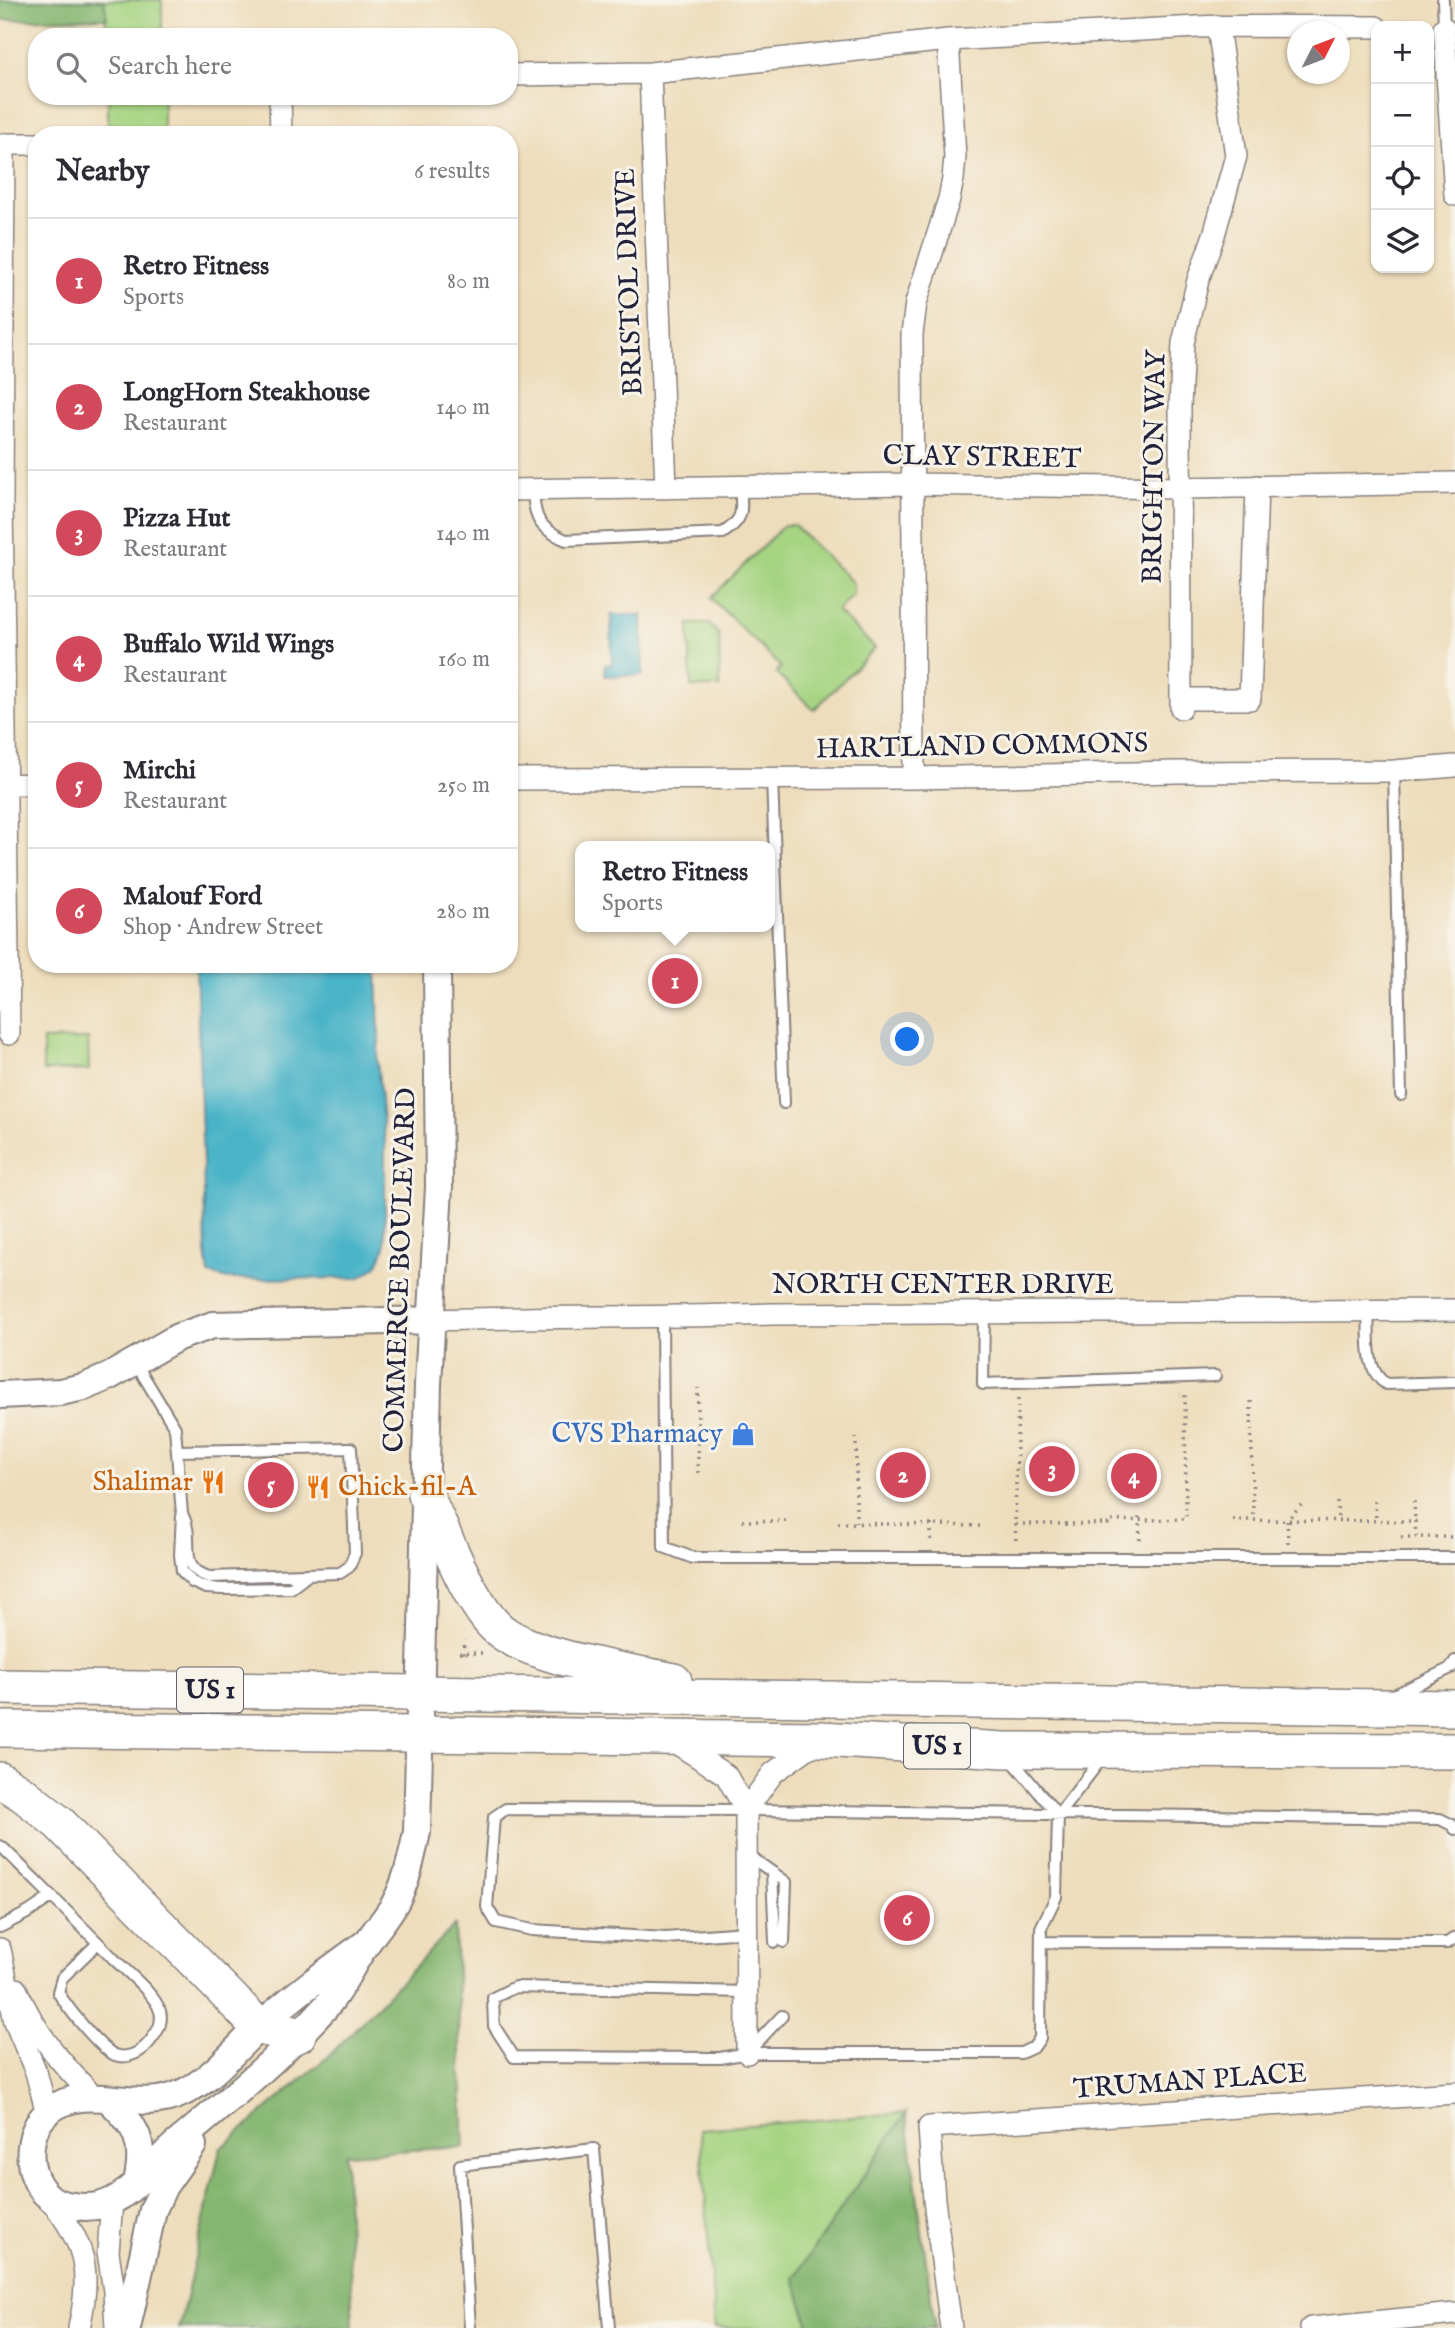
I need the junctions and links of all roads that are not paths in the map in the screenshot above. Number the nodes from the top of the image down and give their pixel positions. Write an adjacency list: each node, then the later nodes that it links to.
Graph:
1 (1443, 0): 2 (lane)
2 (1443, 25): 12 (street)
3 (1218, 26): 4 (street); 5 (street); 18 (street, BRIGHTON WAY)
4 (1371, 27)
5 (948, 40): 6 (street); 14 (street)
6 (650, 73): 7 (street); 17 (street, BRISTOL DRIVE)
7 (518, 75)
8 (280, 105): 9 (street)
9 (281, 126)
10 (2, 144): 11 (street); 21 (street)
11 (28, 144)
12 (1455, 195)
13 (1455, 483): 16 (street, CLAY STREET)
14 (912, 484): 15 (street, CLAY STREET); 18 (street, CLAY STREET); 24 (street)
15 (740, 486): 17 (street, CLAY STREET); 19 (lane)
16 (1257, 486): 18 (street, CLAY STREET); 18 (street, BRIGHTON WAY)
17 (666, 488): 19 (street, CLAY STREET)
18 (1180, 488)
19 (533, 489): 20 (street, CLAY STREET)
20 (518, 490)
21 (1, 501): 28 (street)
22 (1455, 766): 23 (street, HARTLAND COMMONS)
23 (1394, 771): 24 (street, HARTLAND COMMONS); 34 (lane)
24 (914, 778): 26 (street, HARTLAND COMMONS)
25 (518, 779): 26 (street, HARTLAND COMMONS)
26 (772, 779): 29 (lane)
27 (28, 784): 28 (street)
28 (3, 785): 31 (street)
29 (774, 841)
30 (775, 860): 35 (lane)
31 (4, 941): 33 (street)
32 (437, 973): 40 (street, COMMERCE BOULEVARD)
33 (9, 1034)
34 (1401, 1095)
35 (784, 1103)
36 (1455, 1310): 37 (street, NORTH CENTER DRIVE)
37 (1368, 1311): 38 (street, NORTH CENTER DRIVE); 43 (lane)
38 (984, 1312): 39 (street, NORTH CENTER DRIVE); 42 (lane)
39 (662, 1318): 40 (street, NORTH CENTER DRIVE); 47 (lane)
40 (432, 1320): 41 (street); 46 (street, COMMERCE BOULEVARD)
41 (135, 1362): 44 (street); 45 (lane)
42 (1215, 1376)
43 (1455, 1382)
44 (0, 1395)
45 (177, 1451): 45 (lane)
46 (425, 1494): 50 (street, COMMERCE BOULEVARD); 51 (highway)
47 (1455, 1558)
48 (1455, 1661): 52 (lane)
49 (0, 1687): 50 (highway, US 1)
50 (421, 1693): 51 (highway, US 1); 55 (street, COMMERCE BOULEVARD)
51 (750, 1696): 52 (highway, US 1)
52 (1370, 1706): 53 (highway, US 1)
53 (1455, 1708)
54 (0, 1729): 55 (highway, US 1)
55 (419, 1735): 56 (highway, US 1); 74 (street, COMMERCE BOULEVARD)
56 (664, 1736): 57 (highway, US 1); 62 (street)
57 (821, 1739): 58 (highway, US 1); 62 (street)
58 (1004, 1750): 59 (highway, US 1); 63 (lane)
59 (1108, 1750): 60 (highway, US 1); 63 (lane)
60 (1455, 1752)
61 (0, 1780): 78 (highway)
62 (746, 1810): 63 (lane); 66 (street); 69 (lane)
63 (1058, 1815): 64 (lane); 72 (lane)
64 (1455, 1829)
65 (0, 1846): 67 (lane)
66 (746, 1854): 69 (street); 71 (lane)
67 (51, 1897): 68 (lane); 73 (lane)
68 (0, 1927)
69 (745, 1932): 76 (street)
70 (1455, 1938): 72 (lane)
71 (779, 1942)
72 (1041, 1942): 80 (lane)
73 (98, 1943): 73 (lane)
74 (366, 1943): 78 (street, COMMERCE BOULEVARD); 79 (street, COMMERCE BOULEVARD)
75 (2, 1956): 82 (street); 84 (street)
76 (747, 1992): 80 (street); 80 (lane)
77 (778, 2016): 80 (lane)
78 (259, 2027): 79 (highway); 82 (street, COMMERCE BOULEVARD)
79 (298, 2035): 83 (street, COMMERCE BOULEVARD)
80 (747, 2053)
81 (1455, 2093): 94 (street, TRUMAN PLACE)
82 (102, 2098): 84 (street); 85 (street)
83 (224, 2104): 85 (street, COMMERCE BOULEVARD); 91 (street)
84 (47, 2113): 86 (street)
85 (137, 2182): 87 (street)
86 (49, 2198): 87 (street); 89 (street)
87 (112, 2202): 90 (street)
88 (1455, 2314): 95 (street)
89 (79, 2328)
90 (117, 2328)
91 (127, 2328)
92 (470, 2328): 93 (lane)
93 (609, 2328)
94 (951, 2328)
95 (1311, 2328)

